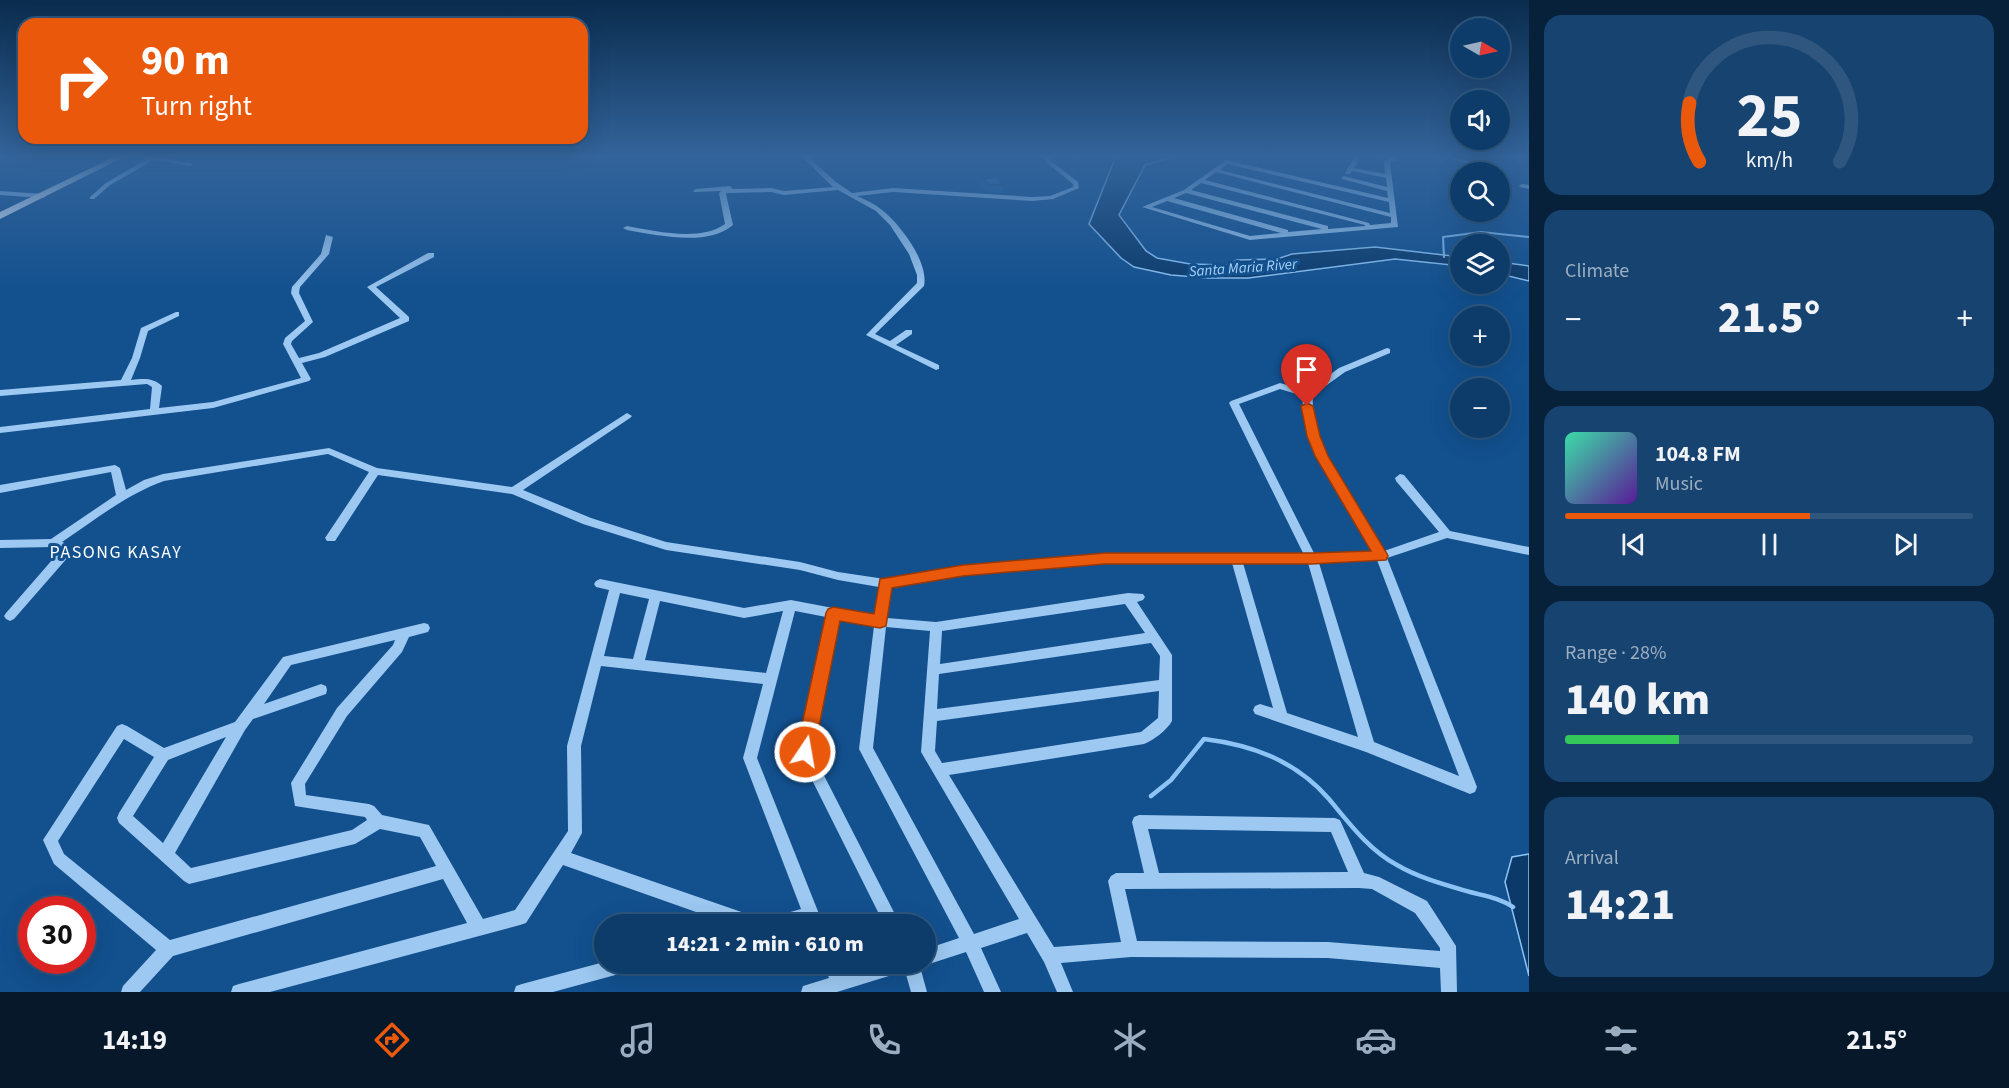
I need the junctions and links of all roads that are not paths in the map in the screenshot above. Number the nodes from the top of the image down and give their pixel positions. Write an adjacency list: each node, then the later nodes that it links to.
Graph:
1 (29, 202): 10 (main road)
2 (723, 202): 13 (street)
3 (863, 202): 20 (street)
4 (1159, 202): 15 (street)
5 (1181, 202): 15 (street)
6 (1229, 202): 14 (street)
7 (1283, 202): 12 (street)
8 (1340, 202): 11 (street)
9 (1392, 202): 11 (street)
10 (0, 216)
11 (1394, 216): 12 (street)
12 (1376, 227): 14 (street)
13 (627, 228)
14 (1334, 230): 15 (street)
15 (1292, 234)
16 (329, 237): 22 (street)
17 (431, 255): 22 (street)
18 (176, 314): 24 (street)
19 (909, 332): 20 (street)
20 (890, 345): 23 (street)
21 (1387, 351): 26 (street)
22 (296, 362): 27 (street)
23 (936, 367)
24 (125, 382): 25 (street); 27 (street)
25 (0, 393)
26 (1308, 394): 40 (street); 42 (street)
27 (154, 413): 29 (street)
28 (627, 416): 33 (street)
29 (0, 430)
30 (375, 471): 33 (street); 34 (street); 36 (street)
31 (1400, 478): 35 (street)
32 (0, 489): 34 (street)
33 (514, 491): 44 (street)
34 (123, 497): 37 (street)
35 (1447, 534): 39 (street); 40 (street)
36 (331, 538)
37 (52, 543): 38 (street); 49 (street)
38 (0, 544)
39 (1529, 551)
40 (1381, 556): 42 (street); 66 (street)
41 (1236, 558): 42 (street); 44 (street); 64 (street)
42 (1311, 559): 66 (street)
43 (600, 584): 45 (street)
44 (885, 584): 50 (street)
45 (616, 587): 46 (street); 55 (street)
46 (656, 595): 47 (street); 56 (street)
47 (791, 605): 48 (street); 58 (street)
48 (833, 613): 50 (street); 77 (street)
49 (10, 616)
50 (880, 622): 51 (street); 80 (street)
51 (936, 627): 54 (street); 57 (street)
52 (424, 628): 53 (street)
53 (405, 632): 62 (street); 69 (street)
54 (1154, 637): 57 (street); 59 (street)
55 (597, 660): 56 (street); 71 (street)
56 (638, 664): 58 (street)
57 (933, 670): 63 (street)
58 (771, 679): 76 (street)
59 (1166, 685): 63 (street); 68 (street)
60 (321, 690): 62 (street)
61 (1260, 710): 64 (street)
62 (251, 714): 65 (street)
63 (930, 716): 68 (street)
64 (1282, 718): 66 (street)
65 (240, 726): 67 (street); 70 (street)
66 (1368, 746)
67 (163, 755): 70 (street); 81 (street)
68 (939, 770): 78 (street)
69 (378, 822): 70 (street); 72 (street)
70 (165, 855)
71 (559, 856): 75 (street); 79 (street)
72 (447, 870): 79 (street); 81 (street)
73 (1359, 880): 74 (street); 74 (street); 85 (street)
74 (1153, 881): 82 (street)
75 (724, 914)
76 (811, 914)
77 (887, 914)
78 (1030, 924): 80 (street); 84 (street)
79 (479, 928): 92 (street)
80 (970, 944): 83 (street); 96 (street)
81 (168, 949): 91 (street)
82 (1131, 949): 84 (street); 85 (street)
83 (936, 954)
84 (1050, 956): 97 (street)
85 (1448, 960): 98 (street)
86 (594, 973): 93 (street)
87 (835, 974): 90 (street)
88 (870, 974): 90 (street)
89 (912, 974): 95 (street)
90 (839, 983): 94 (street)
91 (129, 992)
92 (239, 992)
93 (522, 992)
94 (809, 992)
95 (919, 992)
96 (993, 992)
97 (1065, 992)
98 (1449, 992)

